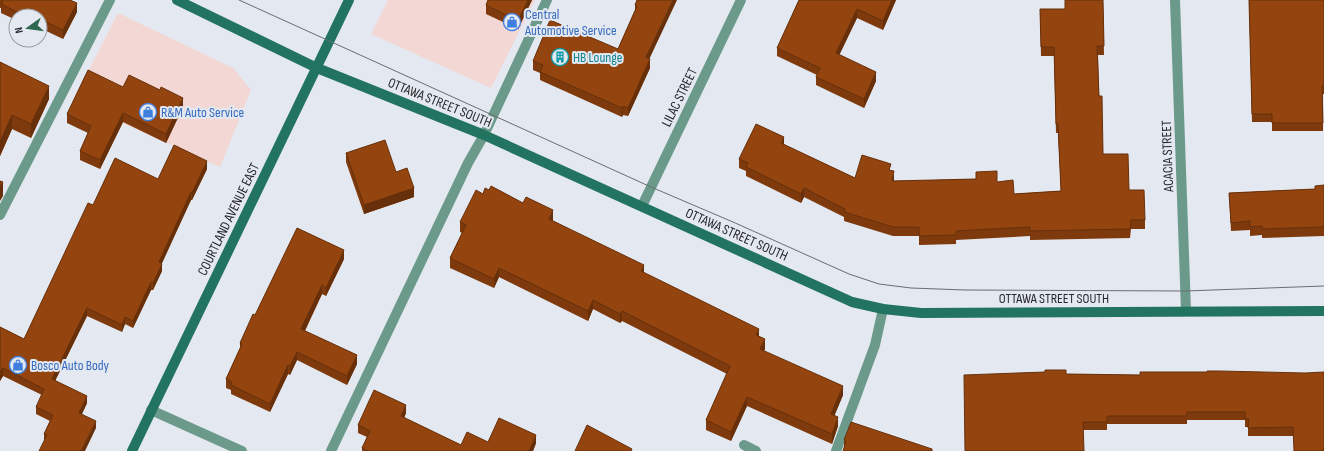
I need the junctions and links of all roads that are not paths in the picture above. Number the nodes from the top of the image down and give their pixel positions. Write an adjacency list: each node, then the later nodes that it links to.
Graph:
1 (110, 0): 10 (street)
2 (177, 0): 7 (main road, OTTAWA STREET SOUTH)
3 (349, 0): 7 (main road, COURTLAND AVENUE EAST)
4 (547, 0): 8 (street)
5 (741, 0): 9 (street, LILAC STREET)
6 (1175, 0): 13 (street, ACACIA STREET)
7 (317, 68): 8 (main road, OTTAWA STREET SOUTH); 14 (main road, COURTLAND AVENUE EAST)
8 (484, 134): 9 (main road, OTTAWA STREET SOUTH); 18 (street)
9 (642, 206): 11 (main road, OTTAWA STREET SOUTH)
10 (0, 215)
11 (883, 309): 13 (main road, OTTAWA STREET SOUTH); 20 (street)
12 (1324, 311): 13 (main road, OTTAWA STREET SOUTH)
13 (1186, 312)
14 (151, 410): 16 (main road, COURTLAND AVENUE EAST); 17 (street)
15 (744, 445): 19 (street)
16 (132, 451)
17 (242, 451)
18 (331, 451)
19 (756, 451)
20 (836, 451)

